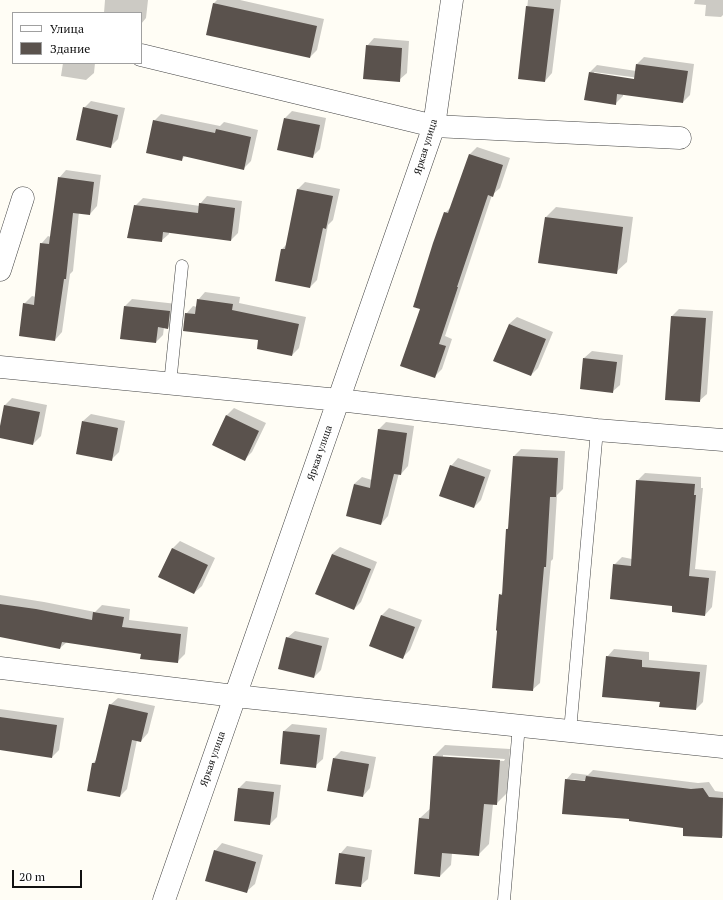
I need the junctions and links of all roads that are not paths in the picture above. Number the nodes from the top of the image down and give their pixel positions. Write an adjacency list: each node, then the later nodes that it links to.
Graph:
1 (452, 0): 3 (street, Яркая улица)
2 (142, 55): 3 (street)
3 (434, 126): 4 (street); 10 (street, Яркая улица)
4 (680, 138)
5 (23, 198): 7 (street)
6 (182, 266): 9 (lane)
7 (0, 270)
8 (0, 367): 9 (street)
9 (170, 384): 10 (street)
10 (339, 400): 11 (street); 14 (street, Яркая улица)
11 (597, 430): 12 (street); 16 (lane)
12 (723, 440)
13 (0, 668): 14 (street)
14 (234, 696): 15 (street); 18 (street, Яркая улица)
15 (519, 725): 16 (street); 19 (lane)
16 (570, 731): 17 (street)
17 (723, 747)
18 (164, 900)
19 (504, 900)

